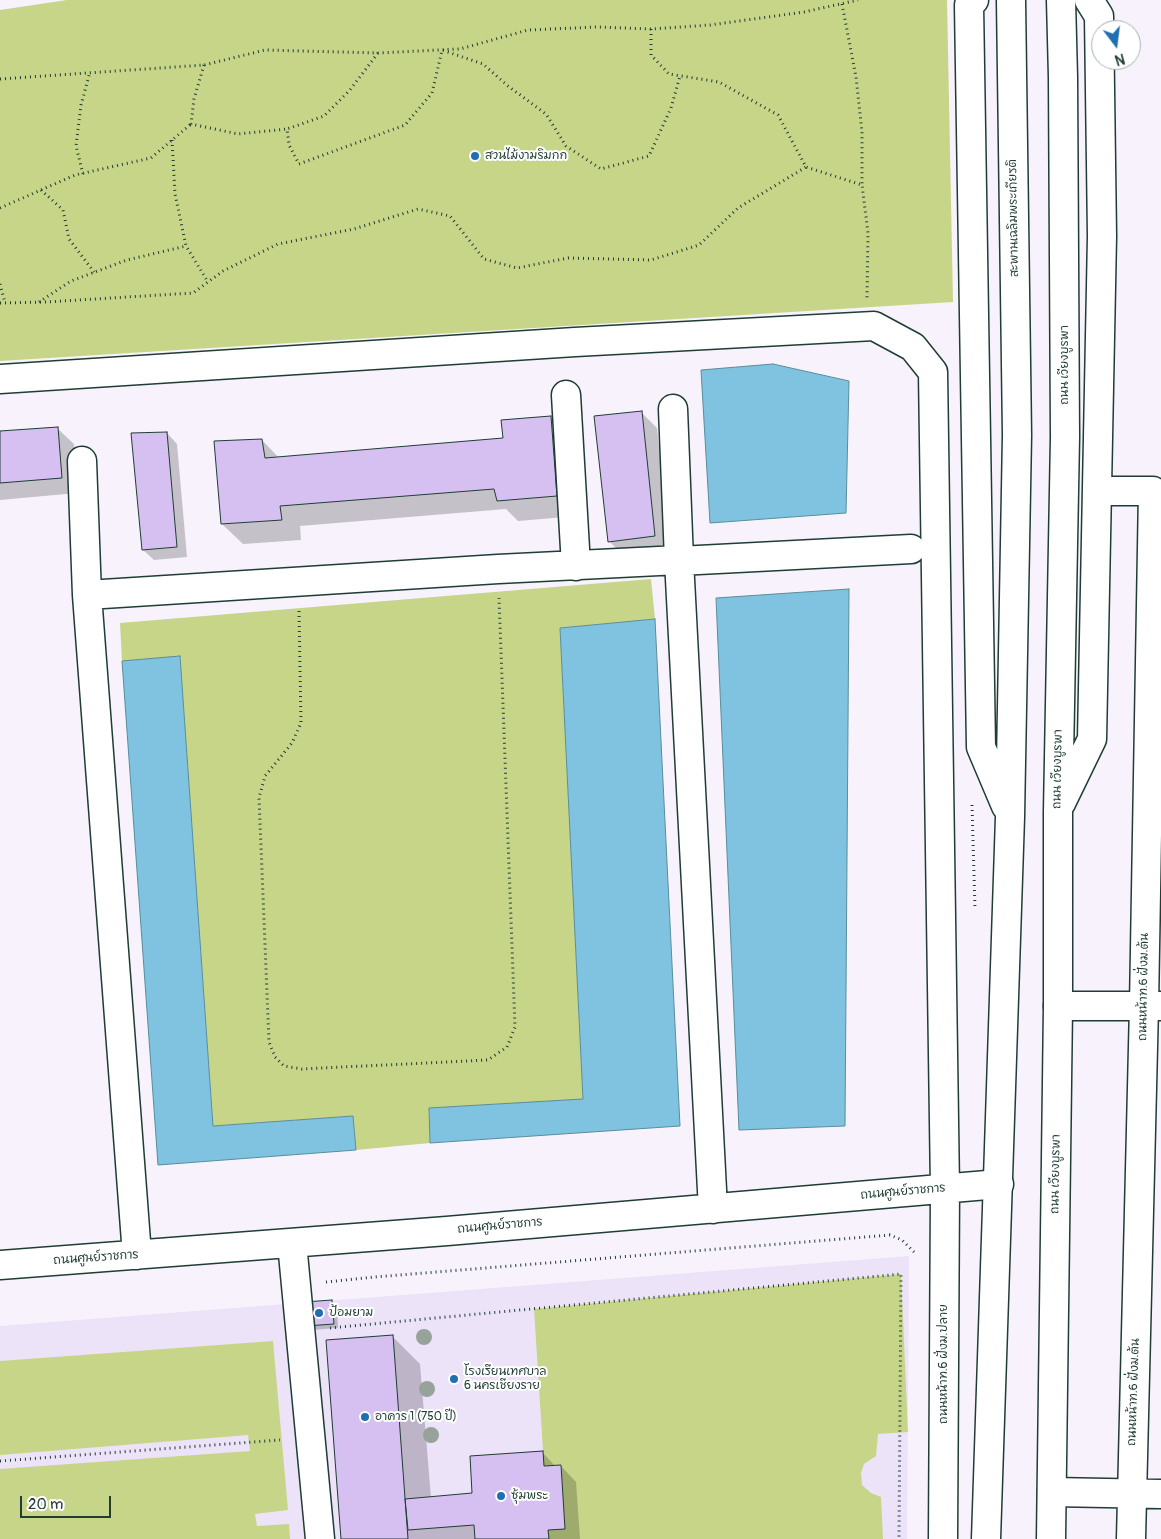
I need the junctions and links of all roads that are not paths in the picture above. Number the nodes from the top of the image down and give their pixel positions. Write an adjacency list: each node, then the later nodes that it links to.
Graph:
1 (974, 0): 15 (main road)
2 (1011, 0): 15 (main road, สะพานเฉลิมพระเกียรติ)
3 (1061, 0): 14 (main road, ถนน เวียงบูรพา)
4 (1089, 0): 9 (main road)
5 (0, 379): 19 (main road, ถนนหน้าท.6 ฝั่งม.ปลาย)
6 (566, 395): 12 (main road)
7 (673, 409): 11 (main road)
8 (82, 460): 13 (main road)
9 (1098, 491): 14 (main road); 17 (main road, ถนนหน้าท.6 ฝั่งม.ต้น)
10 (911, 549): 11 (main road)
11 (679, 560): 12 (main road); 20 (main road)
12 (576, 566): 13 (main road)
13 (87, 595): 22 (main road)
14 (1058, 811): 16 (main road, ถนน เวียงบูรพา)
15 (1010, 817): 18 (main road)
16 (1058, 1006): 17 (main road); 24 (main road, ถนน เวียงบูรพา)
17 (1153, 1006): 25 (main road, ถนนหน้าท.6 ฝั่งม.ต้น)
18 (999, 1184): 19 (main road, ถนนศูนย์ราชการ); 29 (main road)
19 (945, 1189): 20 (main road, ถนนศูนย์ราชการ); 28 (main road, ถนนหน้าท.6 ฝั่งม.ปลาย)
20 (714, 1209): 21 (main road, ถนนศูนย์ราชการ)
21 (292, 1243): 22 (main road, ถนนศูนย์ราชการ); 27 (main road)
22 (137, 1255): 23 (main road, ถนนศูนย์ราชการ)
23 (0, 1265)
24 (1052, 1492): 25 (main road); 30 (main road, ถนน เวียงบูรพา)
25 (1131, 1493): 26 (main road); 31 (main road, ถนนหน้าท.6 ฝั่งม.ต้น)
26 (1161, 1494)
27 (320, 1539)
28 (943, 1539)
29 (986, 1539)
30 (1051, 1539)
31 (1131, 1539)

